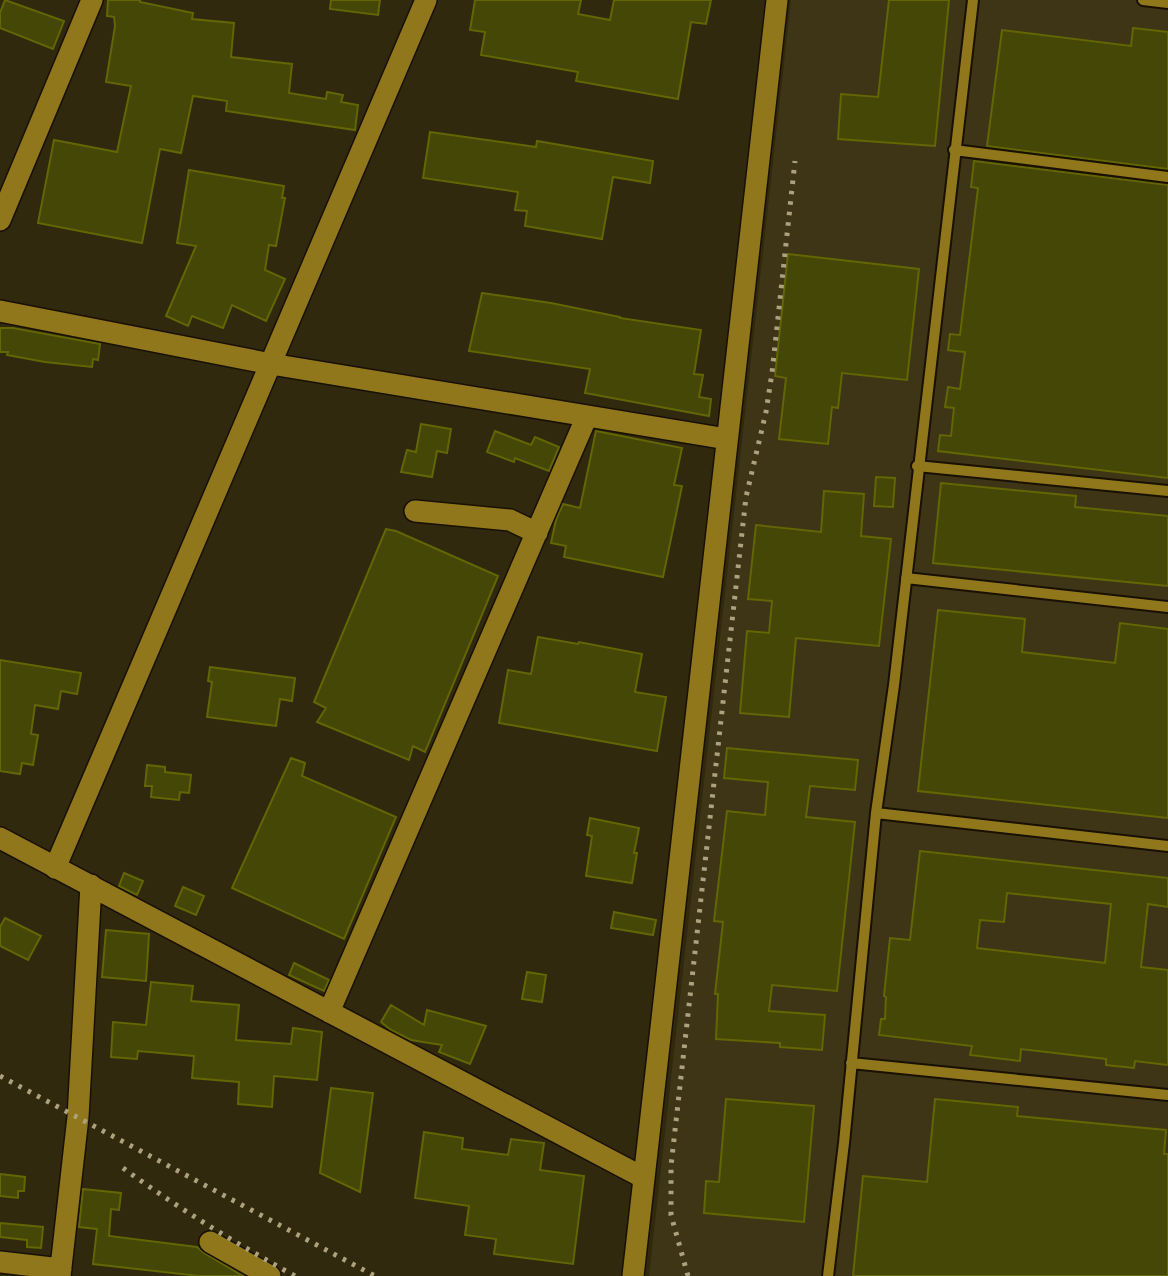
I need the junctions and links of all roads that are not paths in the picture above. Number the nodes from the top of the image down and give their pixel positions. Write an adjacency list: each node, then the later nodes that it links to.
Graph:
1 (92, 0): 9 (street)
2 (426, 0): 11 (street)
3 (777, 0): 13 (street)
4 (973, 0): 7 (lane)
5 (1143, 0): 6 (lane)
6 (1168, 3)
7 (954, 150): 8 (lane); 14 (lane)
8 (1168, 177)
9 (0, 220)
10 (0, 311): 11 (street)
11 (271, 365): 12 (street); 23 (street)
12 (587, 416): 13 (street); 17 (street)
13 (727, 439): 28 (street)
14 (918, 466): 15 (lane); 18 (lane)
15 (1168, 491)
16 (415, 511): 17 (street)
17 (537, 533): 25 (street)
18 (906, 578): 19 (lane); 20 (lane)
19 (1168, 607)
20 (876, 813): 22 (lane); 26 (lane)
21 (0, 838): 23 (street)
22 (1168, 846)
23 (55, 867): 24 (street)
24 (91, 886): 25 (street); 31 (street)
25 (328, 1012): 28 (street)
26 (851, 1063): 27 (lane); 34 (lane)
27 (1168, 1095)
28 (644, 1178): 33 (street)
29 (210, 1242): 32 (street)
30 (0, 1262): 31 (street)
31 (60, 1272)
32 (270, 1276)
33 (633, 1276)
34 (828, 1276)

